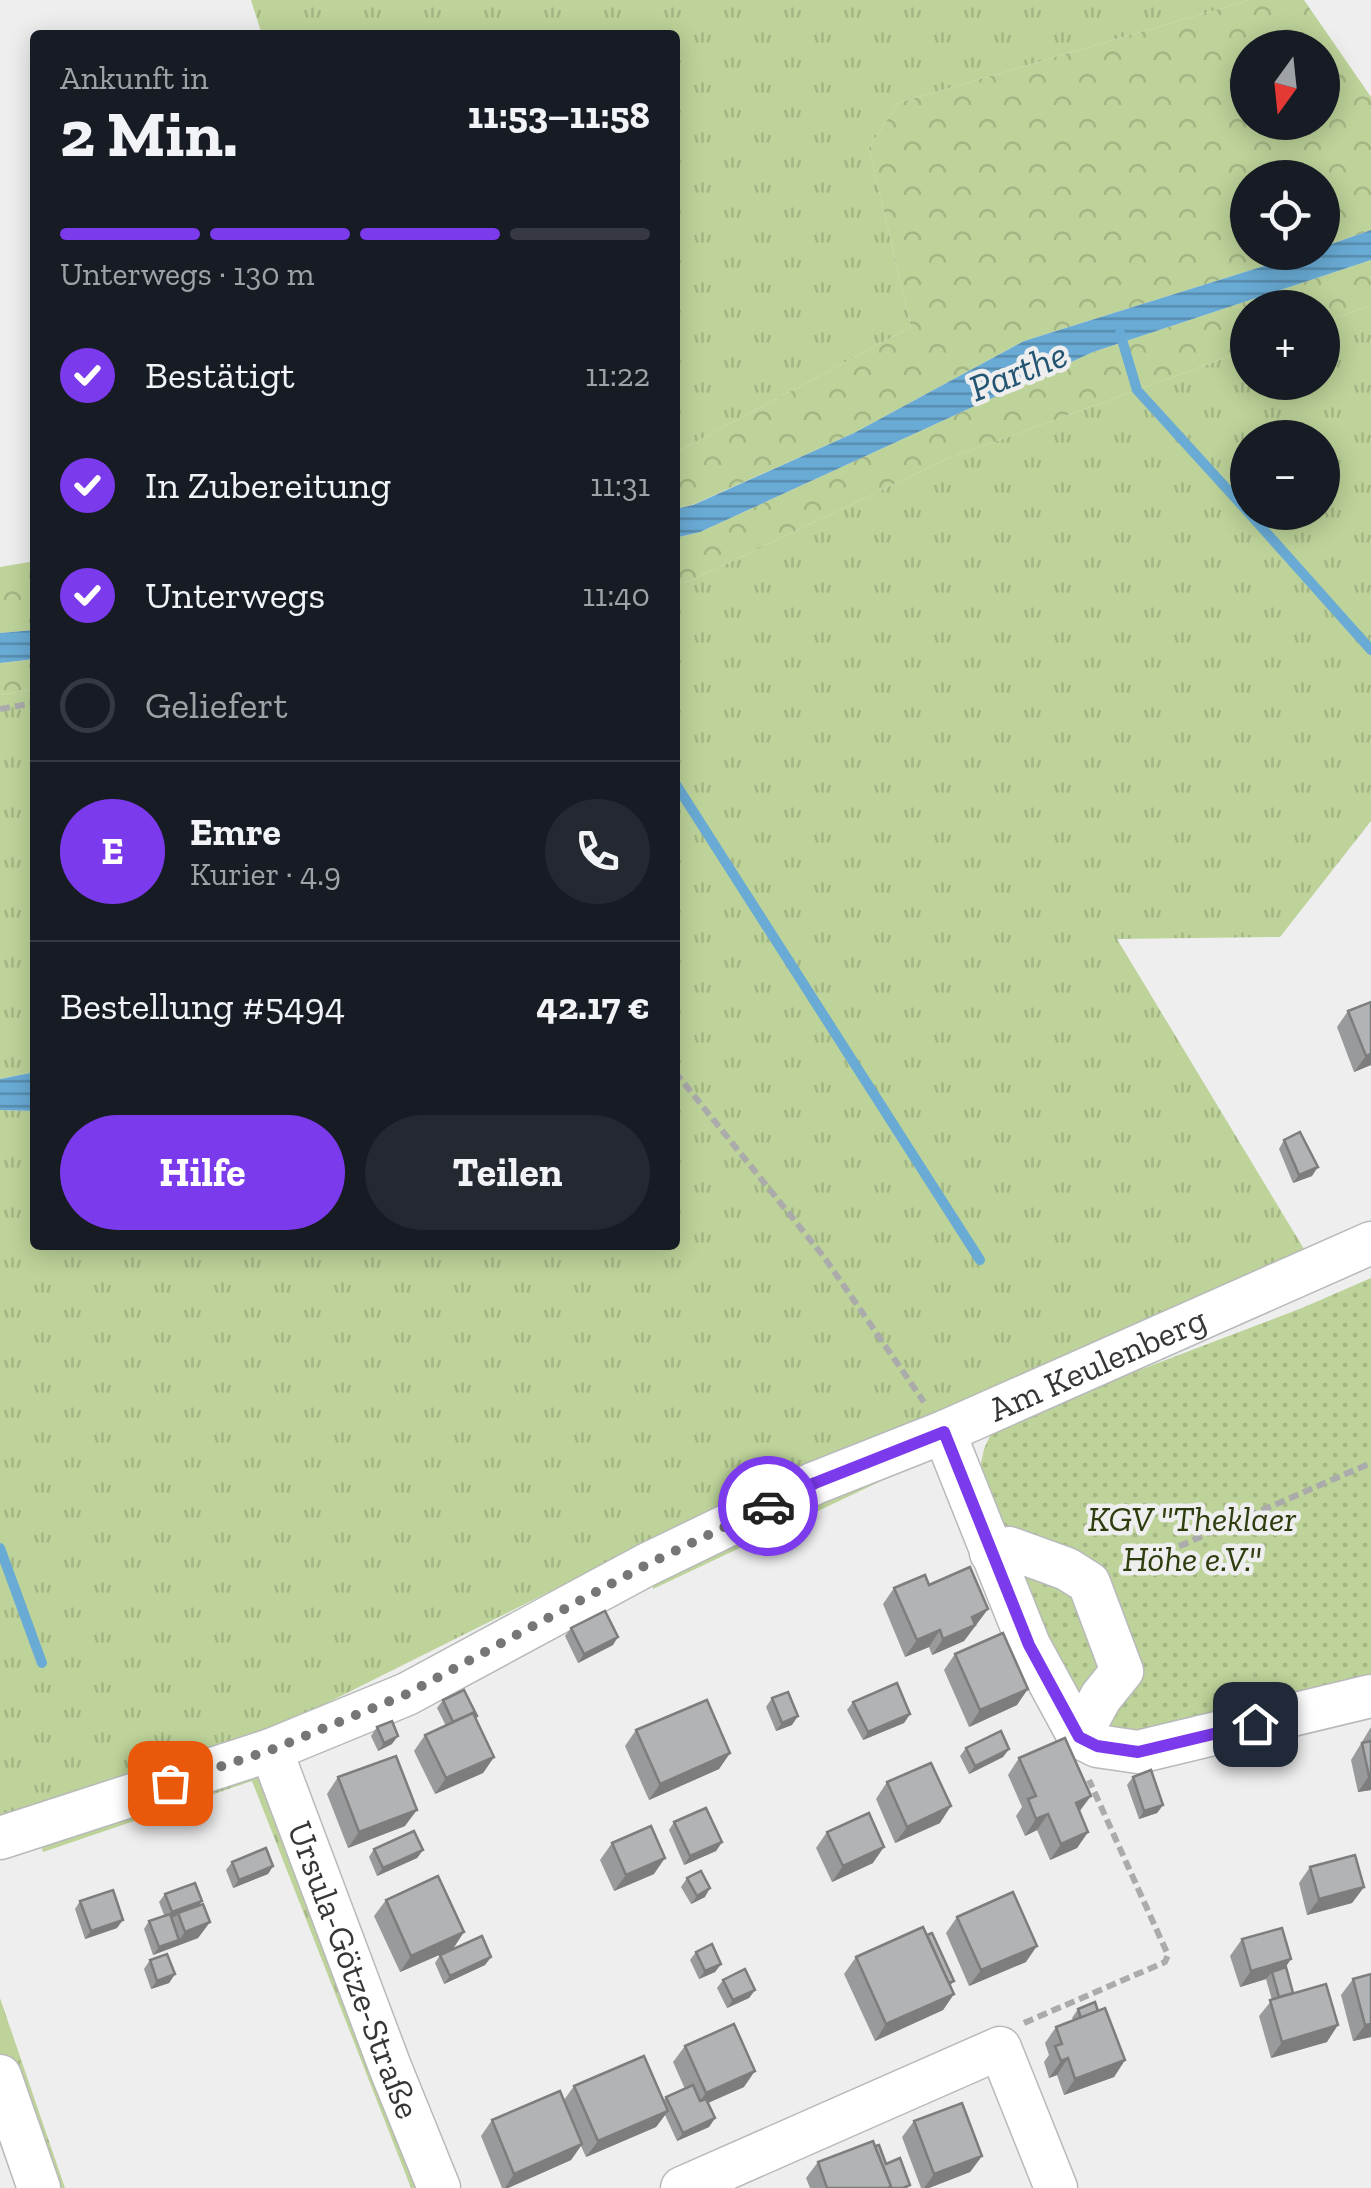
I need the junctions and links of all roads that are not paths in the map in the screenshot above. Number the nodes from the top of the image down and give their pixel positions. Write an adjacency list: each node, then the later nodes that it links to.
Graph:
1 (1371, 1243): 2 (street, Am Keulenberg)
2 (944, 1432): 3 (street); 6 (street, Am Keulenberg)
3 (991, 1553): 5 (street); 5 (street)
4 (1371, 1696): 5 (street)
5 (1088, 1741)
6 (271, 1750): 7 (street, Am Keulenberg); 10 (street, Ursula-Götze-Straße)
7 (0, 1838)
8 (0, 2076): 9 (street)
9 (39, 2188)
10 (439, 2188)
11 (682, 2188): 12 (street)
12 (1056, 2188)

